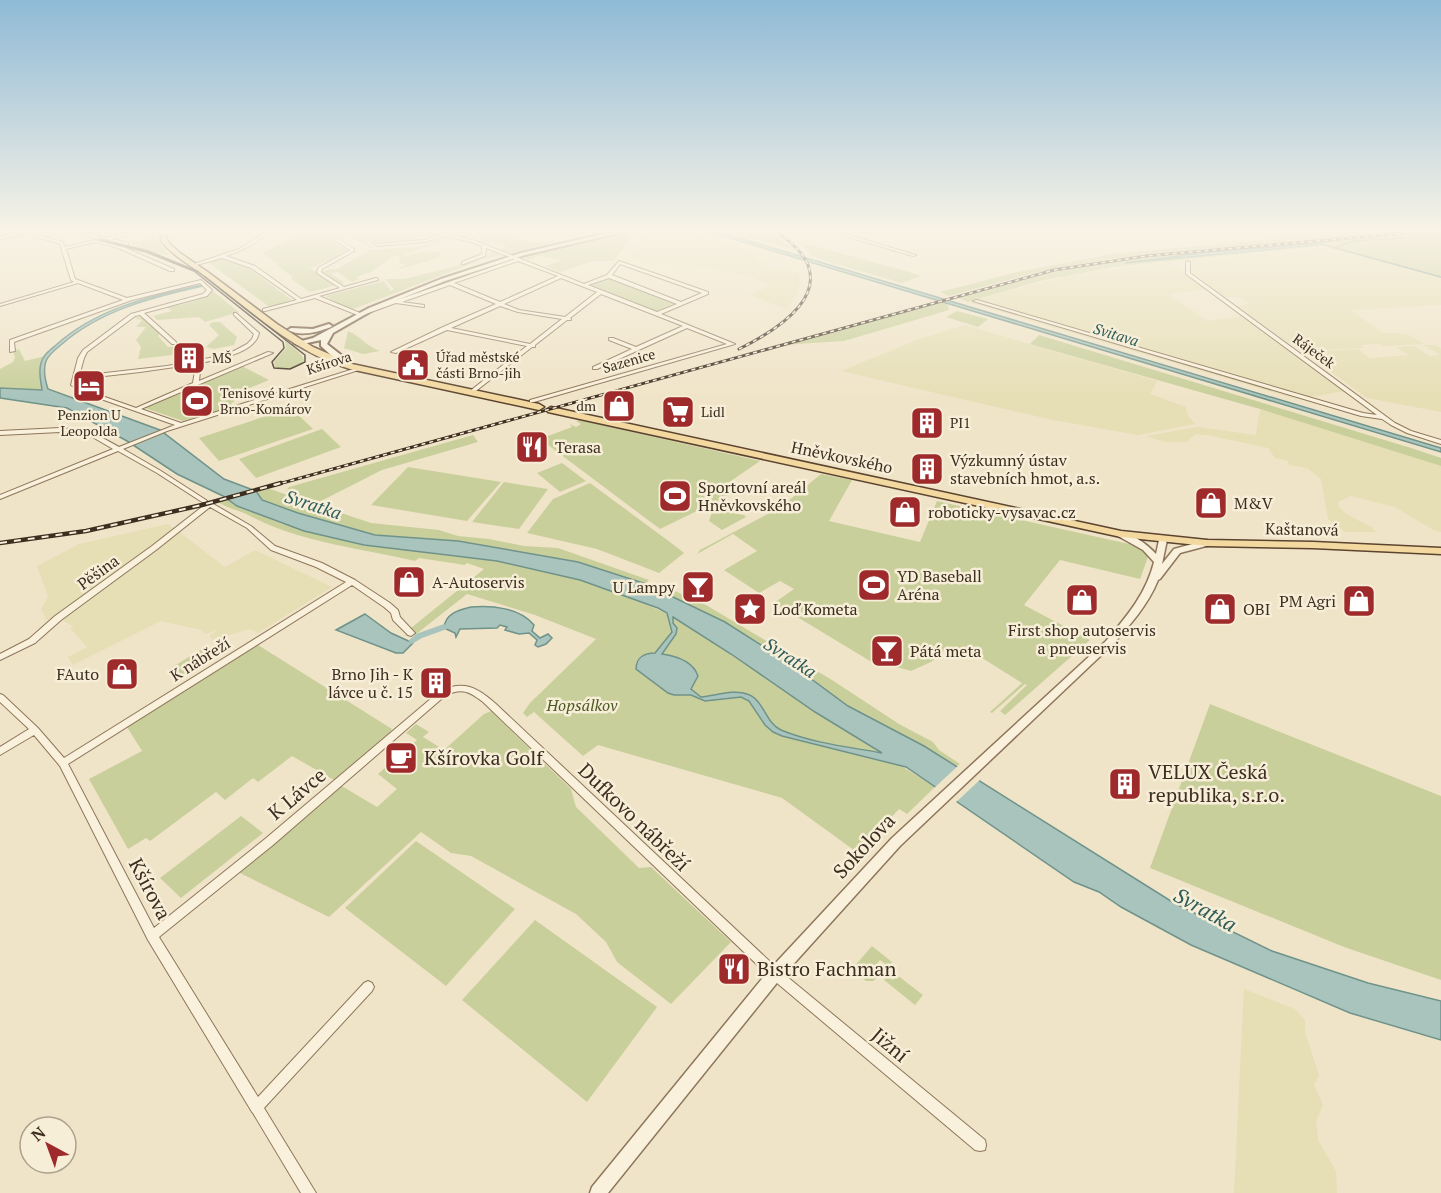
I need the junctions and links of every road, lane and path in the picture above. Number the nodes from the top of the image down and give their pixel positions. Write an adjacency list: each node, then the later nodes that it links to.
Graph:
1 (62, 287): 26 (street)
2 (91, 287): 23 (street)
3 (182, 287): 23 (street)
4 (207, 287): 29 (street)
5 (227, 287): 41 (main road)
6 (230, 287): 28 (main road)
7 (281, 287): 20 (street)
8 (348, 287): 17 (street)
9 (418, 287): 31 (main road)
10 (439, 287): 21 (street)
11 (458, 287): 24 (street)
12 (538, 287): 24 (street)
13 (589, 287): 18 (street)
14 (636, 287): 25 (street)
15 (688, 287): 25 (street)
16 (1207, 287): 57 (street, Ráječek)
17 (343, 288): 19 (street)
18 (600, 292): 32 (street); 34 (street)
19 (315, 296): 20 (street); 31 (street)
20 (300, 300): 28 (street)
21 (396, 302): 27 (street); 31 (street)
22 (975, 302): 57 (street)
23 (126, 303): 33 (street); 44 (street)
24 (498, 304): 34 (street); 37 (street)
25 (681, 304): 32 (street)
26 (0, 305)
27 (422, 306)
28 (265, 310): 38 (main road)
29 (141, 313): 33 (street); 40 (street)
30 (236, 314): 48 (street)
31 (357, 314): 35 (main road)
32 (657, 314): 36 (street)
33 (133, 315): 51 (street)
34 (569, 319): 42 (street)
35 (336, 326): 38 (main road); 41 (main road); 47 (main road)
36 (688, 326): 43 (street); 54 (street, Sazenice)
37 (445, 328): 42 (street); 45 (street)
38 (291, 330): 41 (main road)
39 (611, 339): 43 (street)
40 (174, 343)
41 (303, 343): 47 (main road); 49 (main road)
42 (533, 346): 53 (street)
43 (636, 349): 50 (street)
44 (12, 351)
45 (394, 352)
46 (270, 353): 52 (street)
47 (338, 357): 49 (main road)
48 (199, 361): 51 (street); 52 (street)
49 (362, 368): 53 (main road); 58 (street, Kšírova)
50 (596, 368)
51 (76, 378): 55 (street)
52 (196, 384): 55 (street)
53 (472, 392): 54 (main road)
54 (535, 404)
55 (137, 409): 58 (street)
56 (551, 410): 64 (main road, Hněvkovského)
57 (1383, 417): 60 (street, Ráječek)
58 (180, 425): 61 (street, Kšírova)
59 (0, 434): 61 (street)
60 (1441, 442)
61 (117, 448): 62 (street, Kšírova); 63 (street)
62 (0, 497)
63 (208, 503): 70 (street); 72 (street, Pěšina)
64 (1121, 534): 65 (main road, Hněvkovského); 68 (street)
65 (1163, 540): 66 (main road, Kaštanová); 68 (street, Sokolova)
66 (1207, 543): 67 (main road, Kaštanová); 69 (street)
67 (1441, 551)
68 (1159, 562): 69 (street, Sokolova)
69 (1155, 579): 79 (street, Sokolova)
70 (352, 582): 71 (street); 77 (street, K nábřeží)
71 (411, 633)
72 (0, 657)
73 (468, 687): 78 (street, K Lávce); 79 (street, Dufkovo nábřeží)
74 (0, 697): 75 (street, Kšírova)
75 (35, 730): 76 (street); 77 (street, Kšírova)
76 (0, 751)
77 (63, 763): 78 (street, Kšírova)
78 (152, 936): 81 (street, Kšírova)
79 (775, 974): 82 (street, Jižní); 84 (street, Sokolova)
80 (368, 987): 81 (street)
81 (256, 1108): 83 (street, Kšírova)
82 (980, 1145)
83 (309, 1193)
84 (598, 1193)

